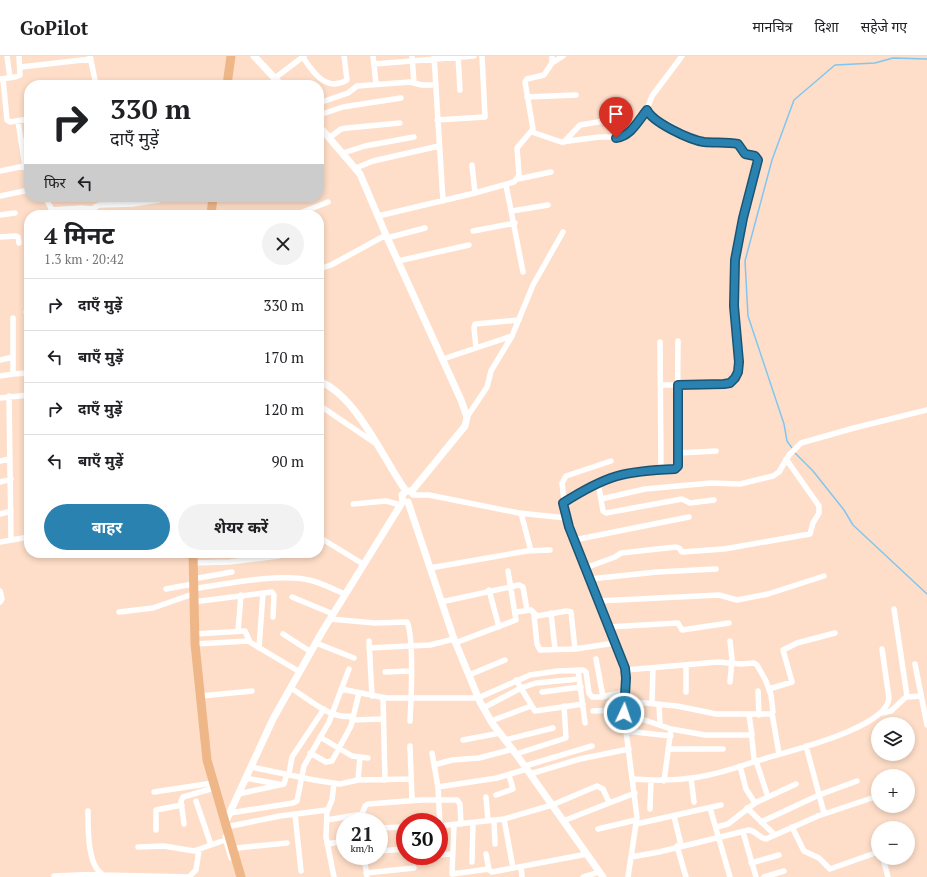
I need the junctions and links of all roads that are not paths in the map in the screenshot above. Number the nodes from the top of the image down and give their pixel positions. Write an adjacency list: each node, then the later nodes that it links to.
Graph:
1 (7, 56): 21 (street)
2 (19, 56): 20 (street)
3 (231, 56): 25 (main road)
4 (254, 56): 22 (street)
5 (302, 56): 22 (street); 26 (street)
6 (344, 56): 27 (street)
7 (374, 56): 19 (street)
8 (458, 56): 9 (street); 14 (street); 31 (street)
9 (474, 56)
10 (482, 56): 39 (street)
11 (552, 56): 18 (street)
12 (563, 56): 18 (street)
13 (682, 56): 36 (street)
14 (434, 57): 16 (street); 30 (street)
15 (90, 58): 20 (street); 24 (street)
16 (412, 58): 17 (street); 28 (street)
17 (392, 59): 19 (street)
18 (552, 63): 33 (street)
19 (374, 64): 29 (street)
20 (21, 67): 21 (street)
21 (10, 78): 23 (street)
22 (275, 78)
23 (1, 79): 40 (street)
24 (95, 80)
25 (229, 80)
26 (320, 80)
27 (324, 81)
28 (414, 83): 29 (street); 30 (street)
29 (376, 84): 35 (street)
30 (436, 85): 39 (street)
31 (460, 90)
32 (576, 95): 33 (street)
33 (527, 97): 44 (street)
34 (401, 98): 37 (street)
35 (324, 101)
36 (647, 111): 49 (street); 98 (street)
37 (324, 113)
38 (24, 120): 40 (street)
39 (438, 120): 50 (street)
40 (18, 121): 47 (street)
41 (604, 121): 49 (street)
42 (400, 124): 46 (street)
43 (324, 132): 46 (street)
44 (532, 132): 49 (street); 58 (street)
45 (414, 137): 51 (street)
46 (329, 138): 51 (street)
47 (21, 142): 48 (street); 52 (street)
48 (24, 142)
49 (564, 142)
50 (438, 146): 55 (street); 63 (street)
51 (343, 153): 55 (street)
52 (24, 154)
53 (472, 165): 61 (street)
54 (24, 166): 56 (street)
55 (356, 168): 72 (street)
56 (0, 171)
57 (551, 172): 58 (street)
58 (518, 179): 59 (street)
59 (506, 185): 61 (street); 69 (street)
60 (24, 191): 62 (street)
61 (475, 194): 63 (street)
62 (0, 196)
63 (443, 201): 72 (street)
64 (146, 202): 67 (street)
65 (328, 202): 68 (street)
66 (548, 205): 69 (street)
67 (70, 210)
68 (308, 210)
69 (512, 211): 73 (street)
70 (15, 213): 71 (street)
71 (0, 215)
72 (378, 216): 77 (street)
73 (515, 223): 75 (street); 83 (street)
74 (425, 228): 77 (street)
75 (473, 231)
76 (563, 232): 85 (street)
77 (386, 236): 81 (street); 82 (street)
78 (0, 237): 79 (street)
79 (19, 243)
80 (468, 245): 81 (street)
81 (398, 261): 91 (street)
82 (324, 267)
83 (523, 272)
84 (13, 318): 90 (street)
85 (519, 320): 86 (street); 89 (street)
86 (512, 336): 89 (street); 104 (street)
87 (678, 341): 98 (street)
88 (660, 342): 97 (street)
89 (476, 348): 91 (street)
90 (13, 357): 92 (street); 94 (street)
91 (443, 359): 104 (street)
92 (0, 360)
93 (24, 373): 94 (street)
94 (14, 374): 95 (street)
95 (0, 376)
96 (324, 384): 105 (street)
97 (662, 385): 98 (street); 112 (street)
98 (678, 385): 107 (street)
99 (24, 395): 100 (street)
100 (9, 396): 101 (street); 109 (street)
101 (0, 398)
102 (324, 408): 105 (street)
103 (927, 410): 108 (street)
104 (467, 417): 116 (street)
105 (376, 443): 116 (street)
106 (716, 451): 107 (street)
107 (678, 453): 112 (street)
108 (788, 457): 117 (street); 139 (street)
109 (10, 458): 110 (street); 113 (street)
110 (0, 461)
111 (610, 461): 120 (street)
112 (661, 470): 115 (street)
113 (11, 479): 114 (street); 122 (street)
114 (0, 482)
115 (598, 482): 117 (street); 120 (street)
116 (410, 493): 119 (street); 119 (street); 124 (street)
117 (601, 499): 118 (street)
118 (714, 500)
119 (404, 503): 121 (street); 137 (street); 138 (street)
120 (563, 503): 126 (street)
121 (353, 504)
122 (11, 511): 123 (street); 128 (street)
123 (0, 514)
124 (521, 514): 126 (street); 133 (street)
125 (689, 517): 130 (street)
126 (566, 518): 130 (street)
127 (24, 538): 128 (street)
128 (11, 539): 131 (street)
129 (324, 540): 137 (street)
130 (574, 540): 139 (street)
131 (0, 542)
132 (550, 550): 133 (street)
133 (531, 551): 138 (street)
134 (193, 558): 136 (main road)
135 (247, 558): 136 (street)
136 (193, 563): 147 (main road)
137 (363, 564): 151 (street)
138 (430, 568): 156 (street)
139 (585, 568): 144 (street)
140 (716, 569): 144 (street)
141 (508, 571): 145 (street)
142 (232, 572): 147 (street)
143 (824, 576): 154 (street)
144 (590, 579): 154 (street)
145 (511, 586): 148 (street); 158 (street); 160 (street)
146 (166, 589): 147 (street)
147 (193, 590): 151 (street); 152 (street); 159 (street); 170 (main road)
148 (489, 590): 156 (street); 166 (street)
149 (0, 591): 155 (street)
150 (263, 593): 152 (street); 164 (street); 180 (street)
151 (345, 594): 163 (street)
152 (241, 595): 168 (street)
153 (292, 597): 163 (street)
154 (598, 601): 167 (street)
155 (0, 602)
156 (441, 602): 173 (street)
157 (894, 608): 218 (street)
158 (527, 610): 160 (street); 162 (street)
159 (119, 612)
160 (516, 612): 166 (street)
161 (551, 613): 162 (street); 183 (street); 184 (street)
162 (534, 615): 183 (street)
163 (332, 617): 176 (street); 179 (street)
164 (273, 618)
165 (729, 623): 167 (street)
166 (499, 627): 173 (street)
167 (608, 627): 177 (street)
168 (238, 630): 170 (street); 175 (street)
169 (835, 632): 207 (street)
170 (195, 634): 178 (main road)
171 (283, 634): 185 (street)
172 (369, 641): 181 (street)
173 (455, 641): 179 (street); 199 (street)
174 (730, 641): 189 (street)
175 (250, 642): 178 (street); 180 (street)
176 (316, 643): 185 (street); 186 (street)
177 (615, 643): 184 (street); 195 (street)
178 (195, 644): 214 (main road)
179 (410, 646): 181 (street); 196 (street)
180 (259, 648): 197 (street)
181 (369, 648): 215 (street)
182 (882, 648): 233 (street)
183 (555, 649): 184 (street)
184 (575, 649)
185 (311, 652): 197 (street)
186 (354, 658)
187 (596, 659): 217 (street)
188 (505, 660): 199 (street)
189 (732, 663): 191 (street); 202 (street); 207 (street)
190 (915, 664): 216 (street)
191 (686, 665): 192 (street); 212 (street)
192 (653, 668): 195 (street); 223 (street)
193 (349, 669): 206 (street)
194 (578, 670): 200 (street); 201 (street); 217 (street)
195 (626, 670): 211 (street)
196 (411, 671): 198 (street); 221 (street)
197 (300, 672): 204 (street)
198 (385, 672)
199 (469, 675): 220 (street)
200 (579, 679): 203 (street); 205 (street)
201 (516, 680): 205 (street); 220 (street)
202 (730, 682)
203 (581, 687): 210 (street); 224 (street)
204 (292, 688): 229 (street); 269 (street)
205 (521, 688): 226 (street); 228 (street)
206 (342, 689): 213 (street); 234 (street)
207 (769, 690): 232 (street)
208 (252, 691): 214 (street)
209 (758, 691): 236 (street)
210 (542, 692)
211 (625, 692): 217 (street); 222 (street)
212 (686, 692)
213 (359, 693): 215 (street); 237 (street)
214 (201, 696): 286 (main road)
215 (372, 696): 219 (street)
216 (921, 696): 218 (street); 243 (street)
217 (603, 697)
218 (907, 697): 233 (street)
219 (382, 698): 221 (street); 238 (street)
220 (478, 698): 221 (street); 228 (street)
221 (412, 699): 239 (street)
222 (624, 701): 223 (street); 231 (street)
223 (652, 703): 225 (street)
224 (583, 704): 227 (street); 241 (street)
225 (659, 704): 235 (street); 242 (street)
226 (531, 706): 227 (street); 240 (street)
227 (564, 706): 260 (street)
228 (483, 708): 240 (street)
229 (324, 709): 234 (street); 271 (street)
230 (593, 711): 231 (street)
231 (624, 712): 242 (street); 246 (street)
232 (772, 713): 236 (street); 263 (street)
233 (882, 713): 255 (street)
234 (332, 714): 237 (street); 249 (street)
235 (749, 715): 236 (street); 245 (street)
236 (759, 715)
237 (353, 718): 238 (street); 256 (street)
238 (382, 719): 279 (street)
239 (410, 721)
240 (491, 721): 247 (street)
241 (585, 723)
242 (660, 724): 245 (street)
243 (926, 724)
244 (552, 728): 252 (street)
245 (671, 728): 248 (street)
246 (626, 731): 248 (street); 257 (street)
247 (500, 733): 251 (street); 252 (street)
248 (671, 736): 258 (street)
249 (320, 737): 256 (street); 261 (street)
250 (752, 739): 266 (street)
251 (462, 740)
252 (505, 740): 260 (street)
253 (410, 746): 276 (street)
254 (592, 746): 270 (street)
255 (806, 746): 263 (street); 292 (street)
256 (338, 748): 261 (street); 264 (street)
257 (629, 749): 270 (street); 277 (street)
258 (669, 749): 259 (street); 281 (street)
259 (723, 749)
260 (514, 752): 267 (street); 270 (street)
261 (310, 753): 273 (street)
262 (432, 753): 267 (street)
263 (778, 754): 266 (street)
264 (360, 757): 265 (street); 278 (street)
265 (368, 758)
266 (756, 761): 268 (street); 294 (street)
267 (434, 765): 287 (street)
268 (740, 766): 275 (street); 301 (street)
269 (251, 767): 271 (street); 274 (street)
270 (527, 770): 272 (street); 303 (street)
271 (288, 774): 273 (street); 284 (street)
272 (509, 775): 287 (street); 291 (street)
273 (300, 777): 283 (street); 310 (street)
274 (245, 778): 284 (street); 290 (street)
275 (691, 778): 281 (street); 300 (street)
276 (410, 779): 279 (street); 296 (street)
277 (633, 779): 280 (street); 289 (street)
278 (358, 780): 279 (street); 283 (street)
279 (385, 780)
280 (652, 780): 281 (street); 307 (street)
281 (664, 781)
282 (858, 781): 292 (street)
283 (334, 783): 308 (street)
284 (284, 784): 290 (street)
285 (796, 784): 294 (street)
286 (213, 786): 288 (street); 302 (street); 324 (main road)
287 (438, 787): 297 (street)
288 (154, 792)
289 (635, 793): 299 (street); 320 (street)
290 (238, 794): 310 (street)
291 (496, 795)
292 (819, 795): 313 (street); 321 (street)
293 (486, 797): 317 (street)
294 (768, 797): 301 (street)
295 (871, 798): 313 (street)
296 (412, 800): 297 (street); 316 (street)
297 (439, 800): 311 (street); 323 (street)
298 (196, 801): 339 (street)
299 (609, 802): 303 (street); 318 (street)
300 (694, 802)
301 (755, 803): 306 (street)
302 (182, 805): 322 (street); 330 (street)
303 (552, 805): 315 (street); 318 (street)
304 (721, 805): 305 (street)
305 (710, 808): 314 (street); 327 (street)
306 (747, 808): 321 (street); 327 (street)
307 (650, 809)
308 (327, 810): 312 (street); 316 (street)
309 (88, 811): 361 (street)
310 (230, 813): 324 (street)
311 (439, 813)
312 (295, 814): 324 (street); 359 (street)
313 (824, 814): 328 (street)
314 (674, 816): 320 (street); 340 (street)
315 (504, 819): 317 (street); 357 (street)
316 (327, 820): 337 (street)
317 (491, 821): 319 (street); 338 (street)
318 (563, 821): 347 (street)
319 (473, 822): 323 (street); 351 (street)
320 (636, 822): 329 (street); 350 (street)
321 (761, 822): 332 (street)
322 (184, 824)
323 (461, 824): 326 (street)
324 (226, 825): 334 (street); 342 (street); 366 (main road)
325 (448, 825): 326 (street)
326 (454, 825): 345 (street)
327 (717, 827): 333 (street)
328 (792, 827): 332 (street); 349 (street)
329 (598, 829)
330 (156, 830)
331 (743, 832): 332 (street); 333 (street); 352 (street)
332 (774, 835)
333 (720, 836): 340 (street); 373 (street)
334 (225, 840): 339 (street); 365 (street)
335 (336, 842): 337 (street)
336 (287, 843): 342 (street)
337 (327, 844): 368 (street)
338 (495, 844)
339 (211, 846): 343 (street)
340 (679, 846): 350 (street); 372 (street)
341 (138, 847): 343 (street)
342 (237, 848): 367 (street)
343 (199, 850): 361 (street)
344 (448, 854): 345 (street)
345 (452, 854): 358 (street)
346 (486, 854): 358 (street)
347 (587, 854): 355 (street); 362 (street)
348 (779, 854): 352 (street)
349 (871, 854)
350 (631, 857): 371 (street)
351 (472, 862)
352 (751, 863): 374 (street)
353 (365, 865): 363 (street)
354 (885, 865): 376 (street)
355 (521, 867): 357 (street); 369 (street)
356 (414, 868): 363 (street)
357 (513, 868): 358 (street)
358 (489, 869)
359 (301, 871)
360 (784, 871): 375 (street)
361 (102, 874): 364 (street)
362 (601, 874): 370 (street)
363 (367, 875)
364 (54, 876)
365 (237, 877)
366 (241, 877)
367 (246, 877)
368 (334, 877)
369 (522, 877)
370 (583, 877)
371 (628, 877)
372 (686, 877)
373 (730, 877)
374 (756, 877)
375 (764, 877)
376 (888, 877)

